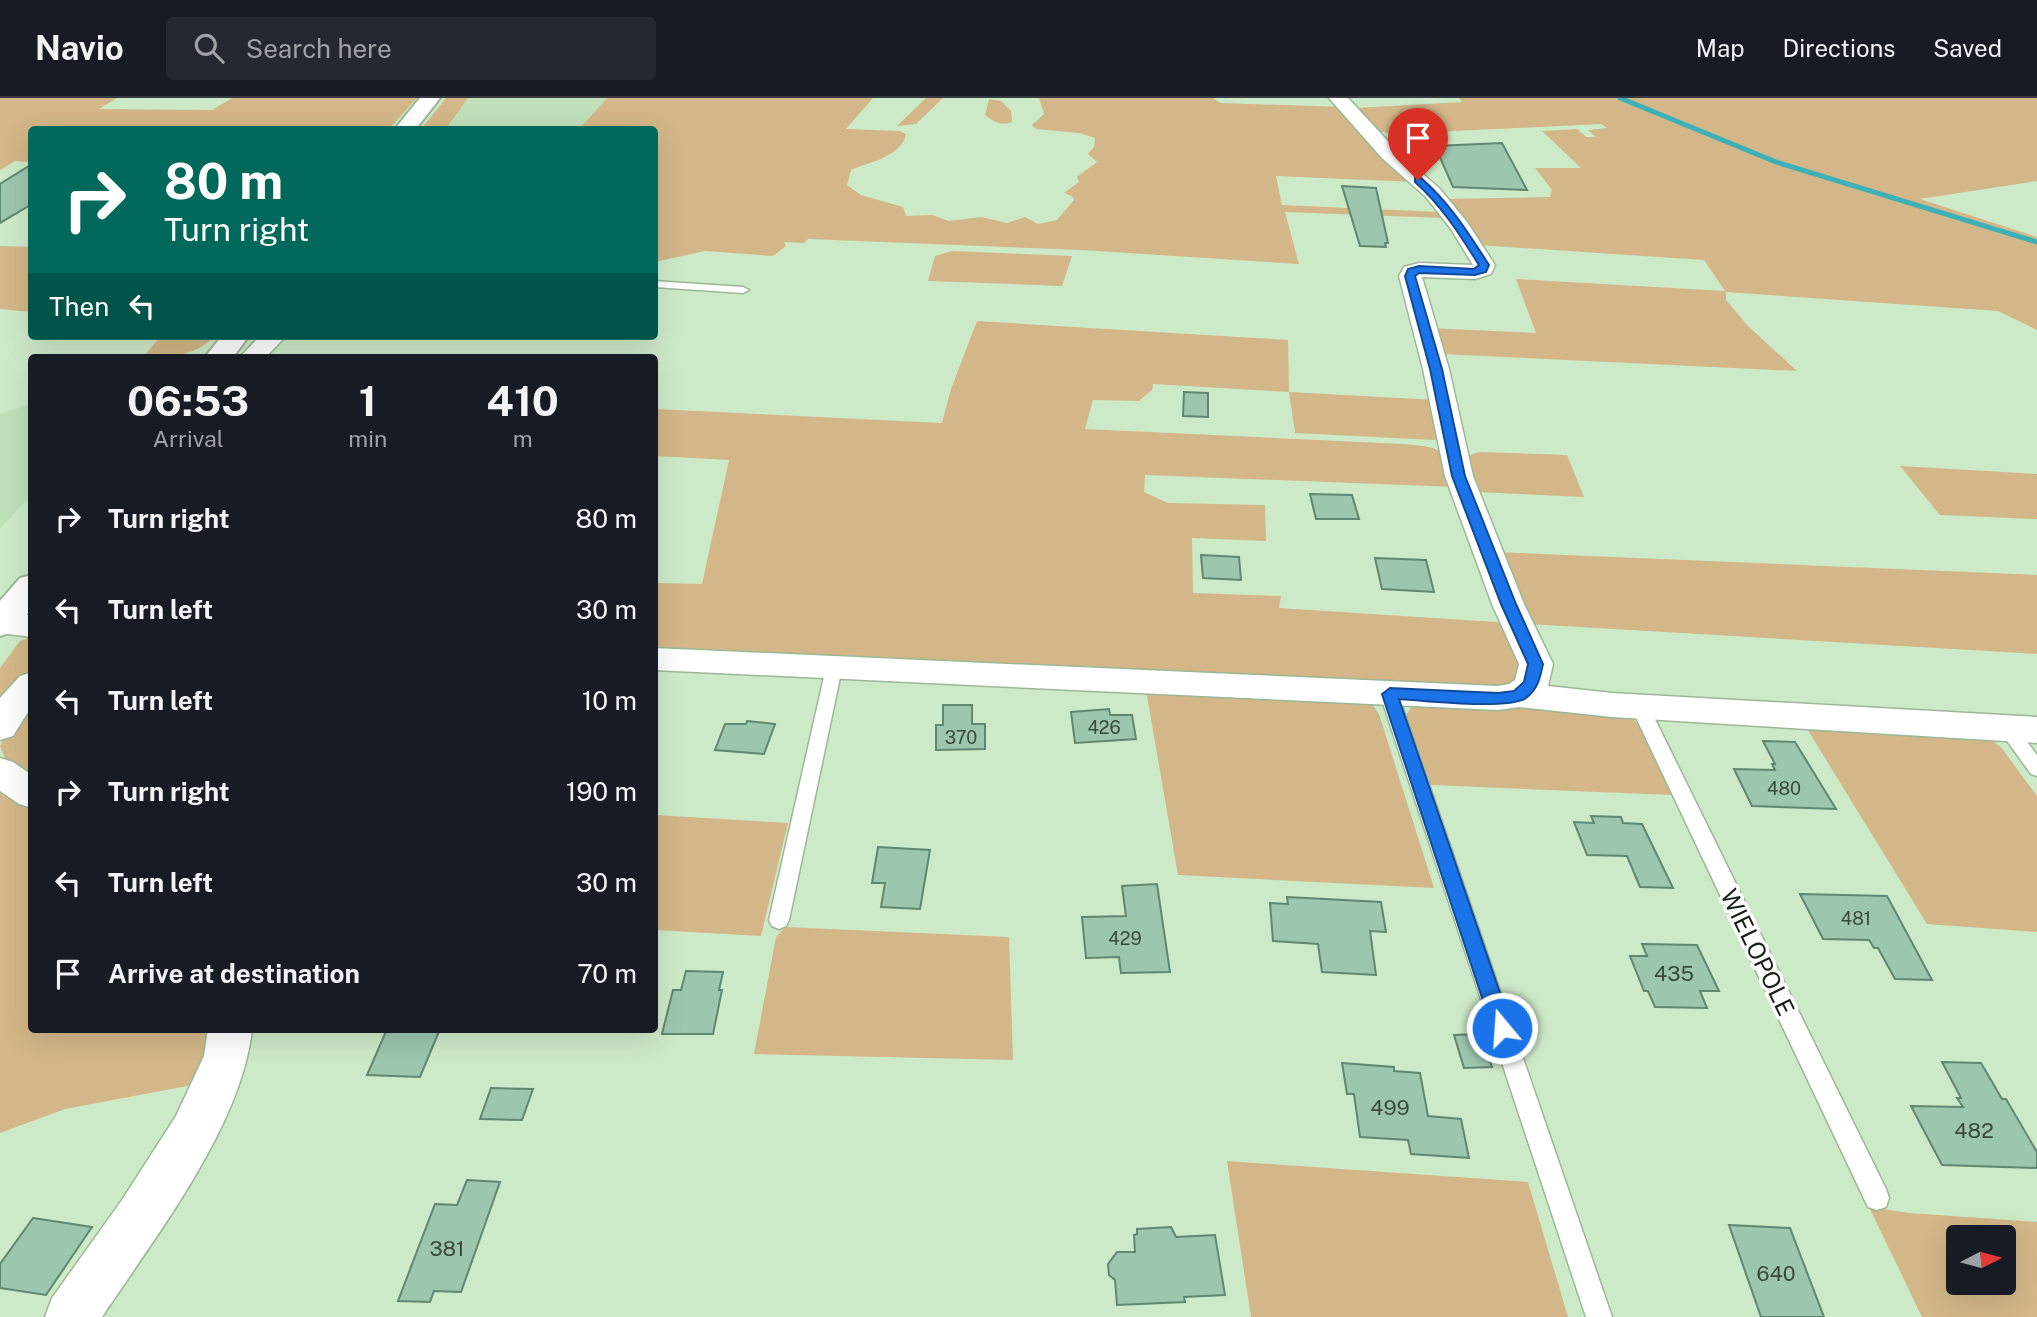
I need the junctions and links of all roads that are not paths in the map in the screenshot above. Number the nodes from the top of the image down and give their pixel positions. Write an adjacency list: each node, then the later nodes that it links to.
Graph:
1 (430, 98): 3 (main road)
2 (1338, 98): 17 (street)
3 (407, 126)
4 (658, 284): 5 (lane)
5 (743, 290)
6 (233, 340): 8 (main road)
7 (270, 340): 9 (street)
8 (221, 354)
9 (255, 354)
10 (28, 591): 11 (main road)
11 (0, 624): 12 (street)
12 (28, 626)
13 (658, 659): 14 (street)
14 (834, 668): 16 (street); 24 (lane)
15 (28, 688): 19 (street)
16 (1390, 694): 17 (street); 28 (lane)
17 (1519, 695): 18 (street)
18 (1640, 707): 20 (street); 26 (lane, WIELOPOLE)
19 (0, 727)
20 (2022, 729): 21 (lane)
21 (2037, 769)
22 (0, 772): 23 (street)
23 (28, 791)
24 (779, 920)
25 (231, 1033): 27 (street)
26 (1877, 1198)
27 (71, 1317)
28 (1599, 1317)

